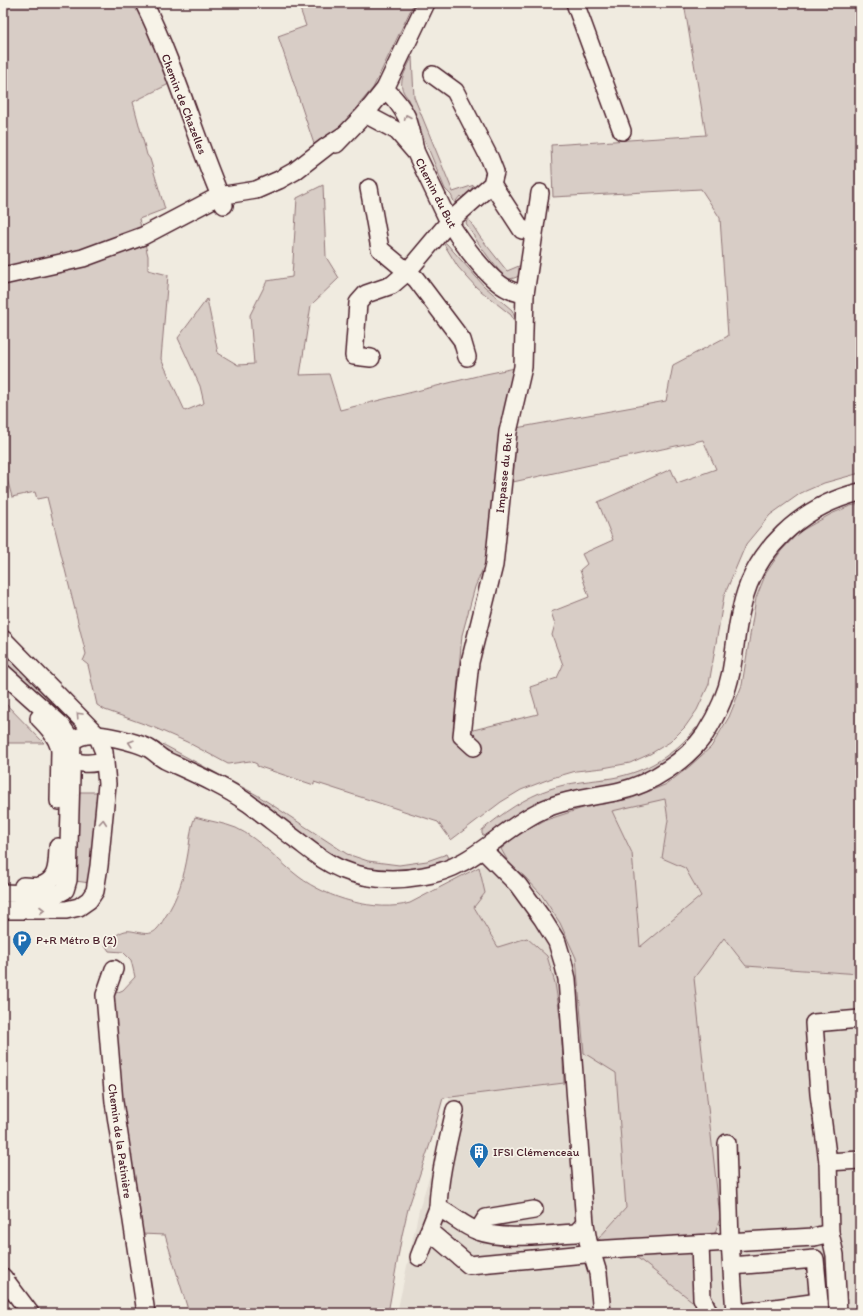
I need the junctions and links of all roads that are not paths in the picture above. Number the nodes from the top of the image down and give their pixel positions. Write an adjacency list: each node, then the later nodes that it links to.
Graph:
1 (144, 3): 12 (street, Chemin de Chazelles)
2 (426, 3): 5 (street)
3 (575, 3): 7 (street)
4 (433, 75): 9 (street)
5 (385, 88): 6 (street); 8 (street, Chemin du But, one-way to 5)
6 (365, 114): 8 (street, Chemin du But); 12 (street)
7 (622, 131)
8 (416, 153): 13 (street, Chemin du But)
9 (492, 184): 13 (street); 14 (street)
10 (369, 188): 15 (street)
11 (540, 193): 17 (street, Impasse du But)
12 (221, 201): 16 (street)
13 (449, 222): 15 (street); 17 (street, Chemin du But)
14 (522, 230)
15 (407, 272): 18 (street); 19 (street)
16 (3, 276)
17 (525, 294): 25 (street, Impasse du But)
18 (467, 357)
19 (371, 358)
20 (860, 492): 28 (street)
21 (3, 639): 24 (street, one-way to 21)
22 (3, 673): 26 (street)
23 (3, 681): 26 (street)
24 (97, 735): 26 (street); 27 (street); 28 (street, one-way to 24)
25 (474, 747)
26 (66, 752): 27 (street); 29 (street); 30 (street)
27 (105, 760): 31 (street, one-way to 27)
28 (483, 850): 40 (street)
29 (3, 885)
30 (3, 893)
31 (3, 910)
32 (114, 969): 52 (street, Chemin de la Patinière)
33 (860, 1019): 37 (street)
34 (455, 1110): 38 (street)
35 (727, 1143): 44 (street)
36 (860, 1160): 37 (street)
37 (828, 1162): 43 (street)
38 (438, 1208): 41 (street); 42 (street)
39 (534, 1210): 42 (street)
40 (585, 1224): 42 (street); 46 (street)
41 (429, 1231): 46 (street); 47 (street)
42 (478, 1231)
43 (830, 1233): 44 (street); 56 (street)
44 (730, 1242): 45 (street); 48 (street)
45 (700, 1244): 46 (street); 54 (street)
46 (592, 1250): 53 (street)
47 (418, 1257)
48 (732, 1266): 50 (street); 55 (street)
49 (4, 1281): 51 (street)
50 (819, 1307): 55 (street)
51 (30, 1313)
52 (146, 1313)
53 (602, 1313)
54 (709, 1313)
55 (737, 1313)
56 (838, 1313)

